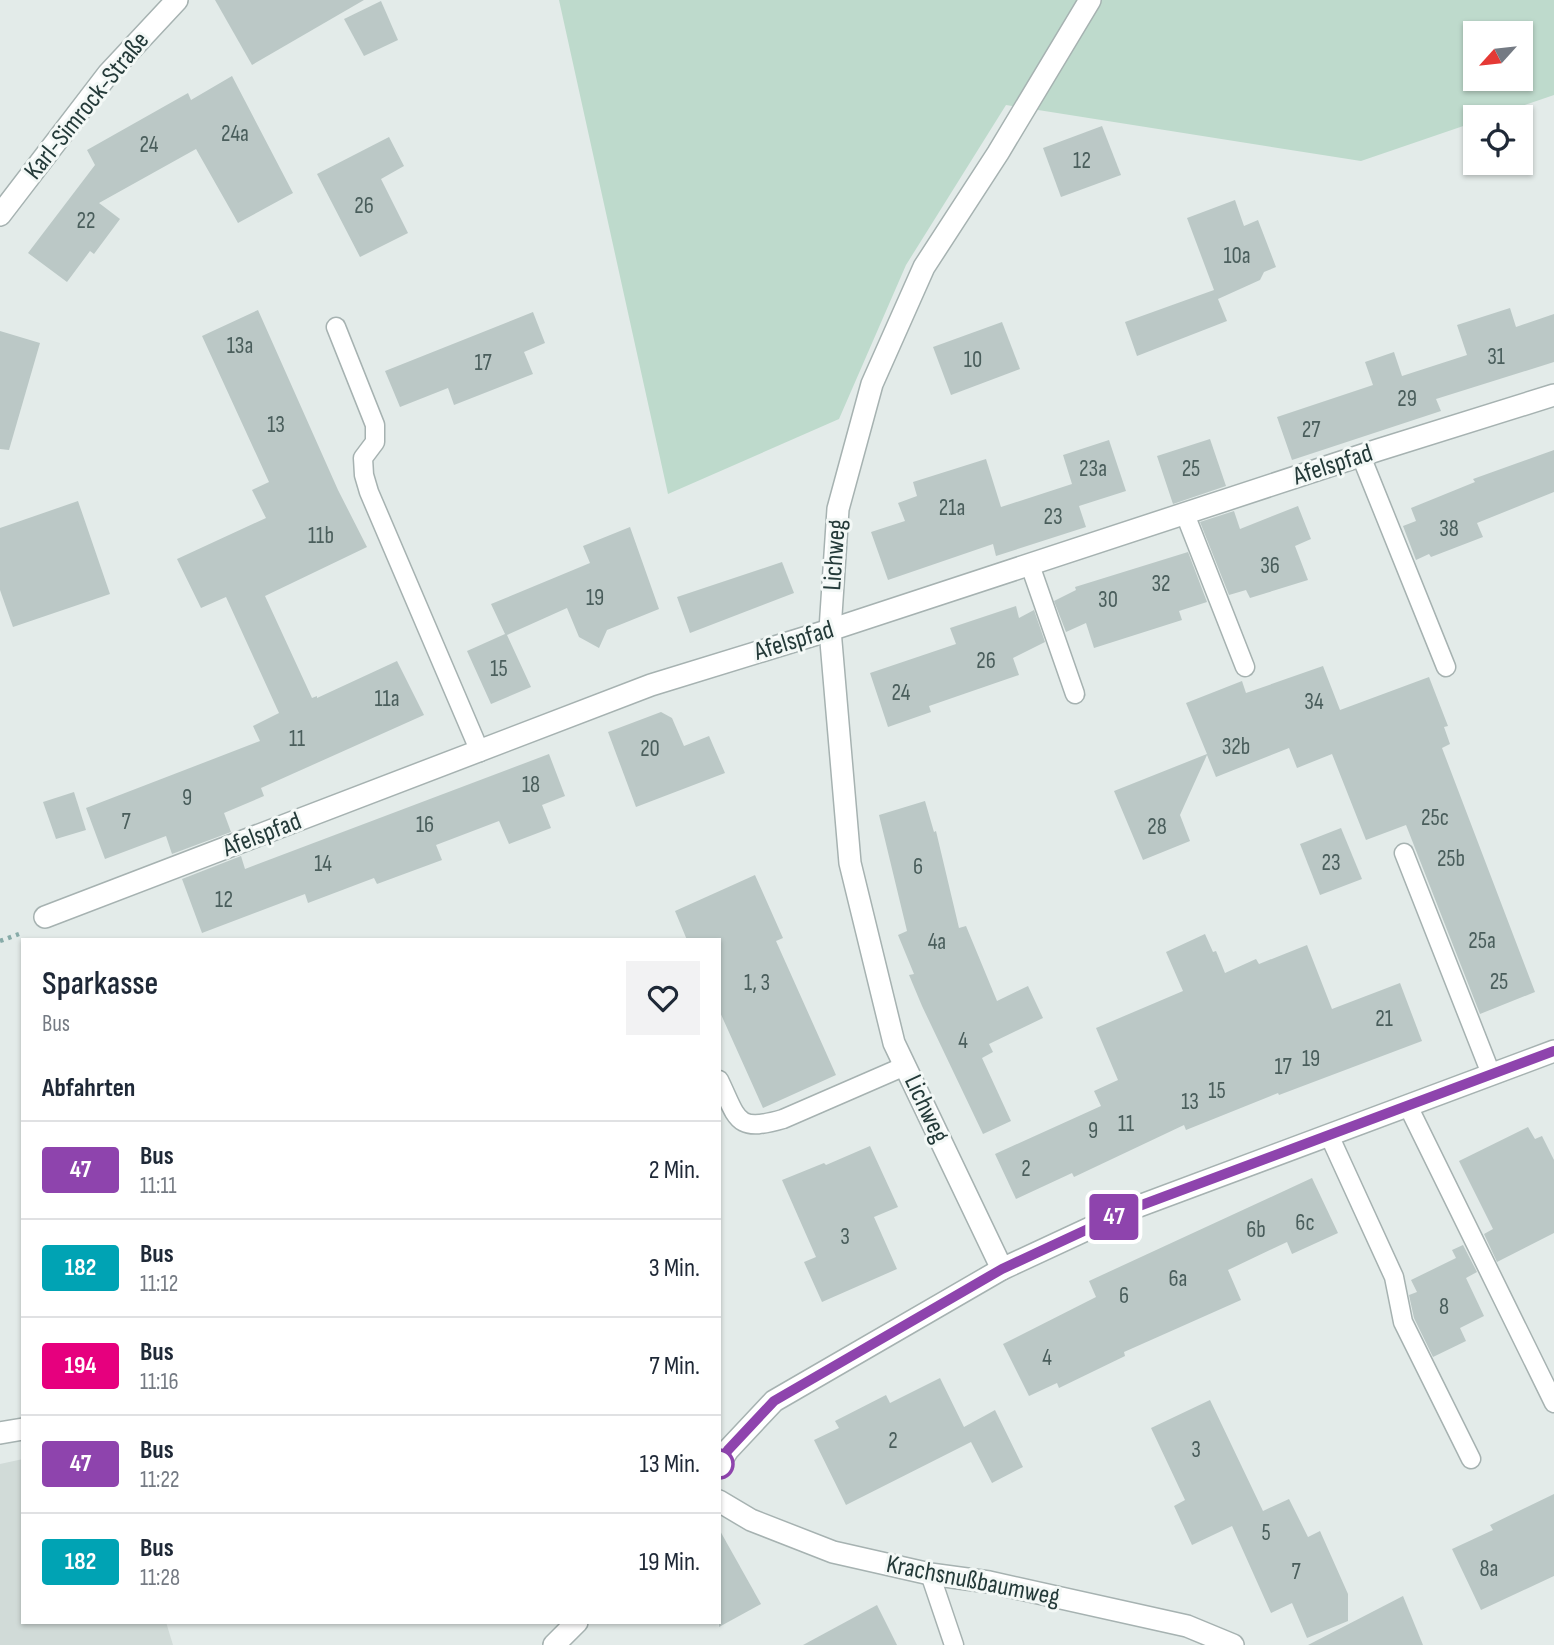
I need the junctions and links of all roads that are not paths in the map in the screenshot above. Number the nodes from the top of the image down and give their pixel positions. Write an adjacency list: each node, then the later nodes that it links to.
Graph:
1 (177, 0): 3 (street, Karl-Simrock-Straße)
2 (1090, 0): 9 (street, Lichweg)
3 (0, 215)
4 (336, 327): 13 (lane)
5 (1554, 395): 6 (street, Afelspfad)
6 (1361, 456): 7 (street, Afelspfad); 11 (lane)
7 (1185, 514): 8 (street, Afelspfad); 10 (lane)
8 (1030, 565): 9 (street, Afelspfad); 12 (lane)
9 (830, 630): 13 (street, Afelspfad); 17 (street, Lichweg)
10 (1245, 667)
11 (1446, 667)
12 (1075, 694)
13 (480, 752): 15 (street, Afelspfad)
14 (1404, 853): 18 (lane)
15 (45, 917)
16 (1554, 1051): 18 (street)
17 (905, 1066): 19 (lane); 22 (street, Lichweg)
18 (1492, 1074): 20 (street)
19 (721, 1084)
20 (1408, 1107): 21 (street); 23 (lane)
21 (1329, 1135): 22 (street); 26 (lane)
22 (1002, 1269): 27 (street)
23 (1554, 1403)
24 (21, 1429): 25 (street)
25 (0, 1433)
26 (1471, 1459)
27 (721, 1461)
28 (721, 1502): 29 (street, Krachsnußbaumweg)
29 (930, 1574): 32 (lane); 33 (street, Krachsnußbaumweg)
30 (575, 1624): 31 (street)
31 (554, 1645)
32 (954, 1645)
33 (1233, 1645)

